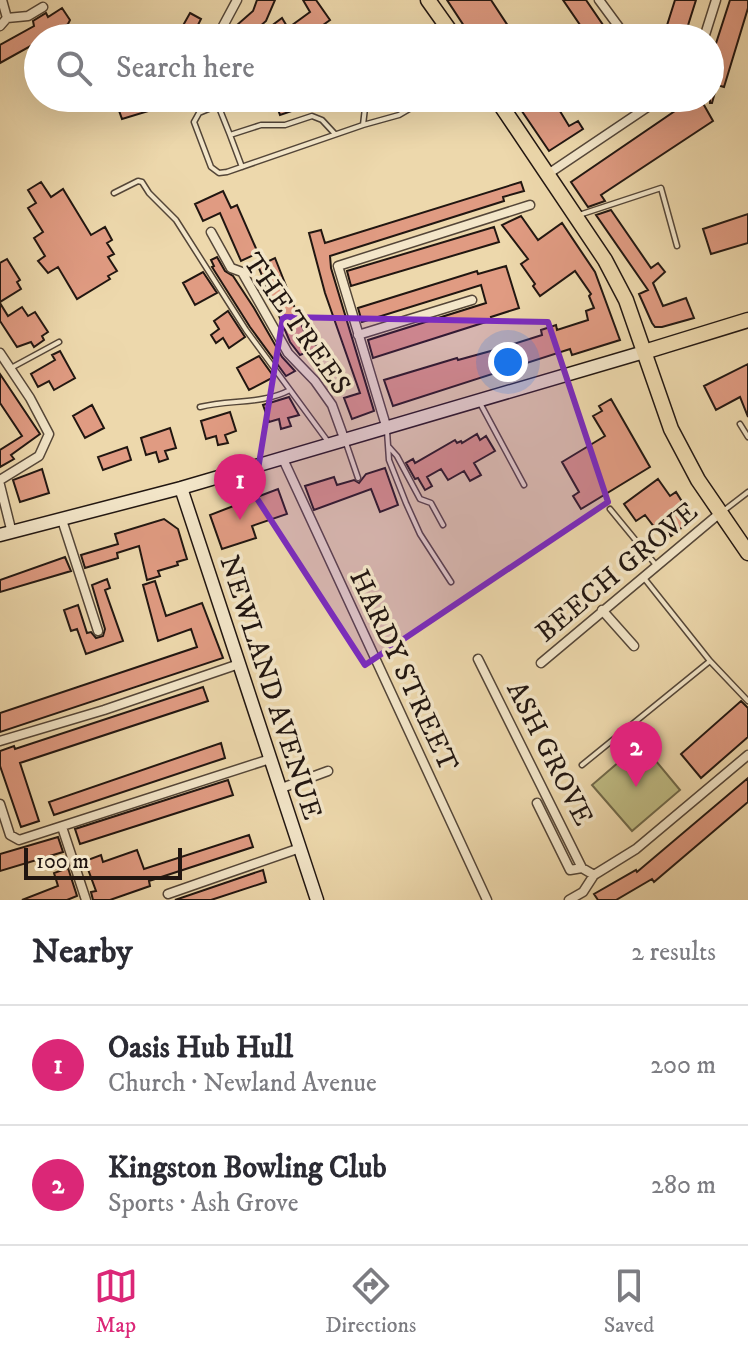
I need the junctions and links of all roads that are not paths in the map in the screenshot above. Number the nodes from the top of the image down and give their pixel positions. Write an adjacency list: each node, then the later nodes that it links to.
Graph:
1 (2, 0): 7 (street)
2 (237, 0): 8 (street)
3 (428, 0): 9 (main road)
4 (599, 0): 10 (street)
5 (716, 0): 11 (street)
6 (43, 7): 7 (street)
7 (7, 18): 12 (street)
8 (224, 24)
9 (445, 24)
10 (617, 24)
11 (708, 24)
12 (0, 26)
13 (201, 112): 22 (lane)
14 (221, 112): 21 (lane)
15 (365, 112): 19 (lane)
16 (404, 112): 19 (lane)
17 (506, 112): 23 (main road)
18 (640, 112): 23 (street)
19 (363, 125): 20 (lane)
20 (335, 134): 21 (lane); 22 (lane)
21 (230, 135): 22 (lane)
22 (242, 167)
23 (548, 174): 26 (main road)
24 (114, 193): 36 (lane)
25 (530, 205): 31 (street)
26 (577, 216): 28 (lane); 33 (main road)
27 (211, 232): 42 (street, THE TREES)
28 (677, 246)
29 (472, 300): 31 (street)
30 (748, 320): 33 (main road)
31 (358, 335): 40 (street)
32 (59, 342): 35 (lane)
33 (644, 352): 37 (main road); 52 (main road)
34 (0, 353): 35 (street)
35 (11, 368): 47 (street)
36 (290, 390): 38 (lane); 43 (lane)
37 (479, 401): 40 (main road); 48 (lane)
38 (200, 407)
39 (740, 424): 41 (lane)
40 (387, 429): 42 (main road); 44 (lane)
41 (748, 437)
42 (345, 441): 43 (main road); 46 (lane)
43 (331, 445): 45 (main road)
44 (389, 447): 54 (lane); 59 (lane)
45 (283, 459): 49 (main road); 85 (street, HARDY STREET)
46 (358, 478)
47 (0, 482): 55 (street)
48 (524, 485)
49 (181, 488): 53 (main road); 66 (main road, NEWLAND AVENUE)
50 (748, 492): 52 (lane)
51 (610, 509): 57 (lane)
52 (720, 513): 56 (main road); 57 (street, BEECH GROVE)
53 (62, 520): 55 (main road); 61 (street)
54 (443, 525)
55 (6, 534)
56 (748, 553)
57 (656, 565): 58 (street, BEECH GROVE)
58 (643, 576): 60 (street, BEECH GROVE); 64 (lane)
59 (451, 582)
60 (602, 610): 62 (street); 65 (street, BEECH GROVE)
61 (98, 631)
62 (634, 646)
63 (478, 659): 80 (street, ASH GROVE)
64 (710, 661): 67 (lane); 71 (lane)
65 (541, 663)
66 (239, 664): 68 (street); 70 (main road, NEWLAND AVENUE)
67 (748, 701)
68 (0, 741)
69 (748, 755): 81 (street)
70 (270, 759): 73 (main road, NEWLAND AVENUE); 76 (street)
71 (582, 765)
72 (328, 771): 73 (street)
73 (279, 789): 79 (main road, NEWLAND AVENUE)
74 (537, 803): 80 (street, ASH GROVE)
75 (0, 804): 77 (street)
76 (62, 827): 77 (street); 83 (street)
77 (10, 835): 78 (lane)
78 (0, 838)
79 (300, 848): 82 (street); 84 (main road, NEWLAND AVENUE)
80 (582, 868): 81 (street, ASH GROVE)
81 (594, 875): 86 (street)
82 (168, 894)
83 (86, 900)
84 (317, 900)
85 (487, 900)
86 (569, 900)

